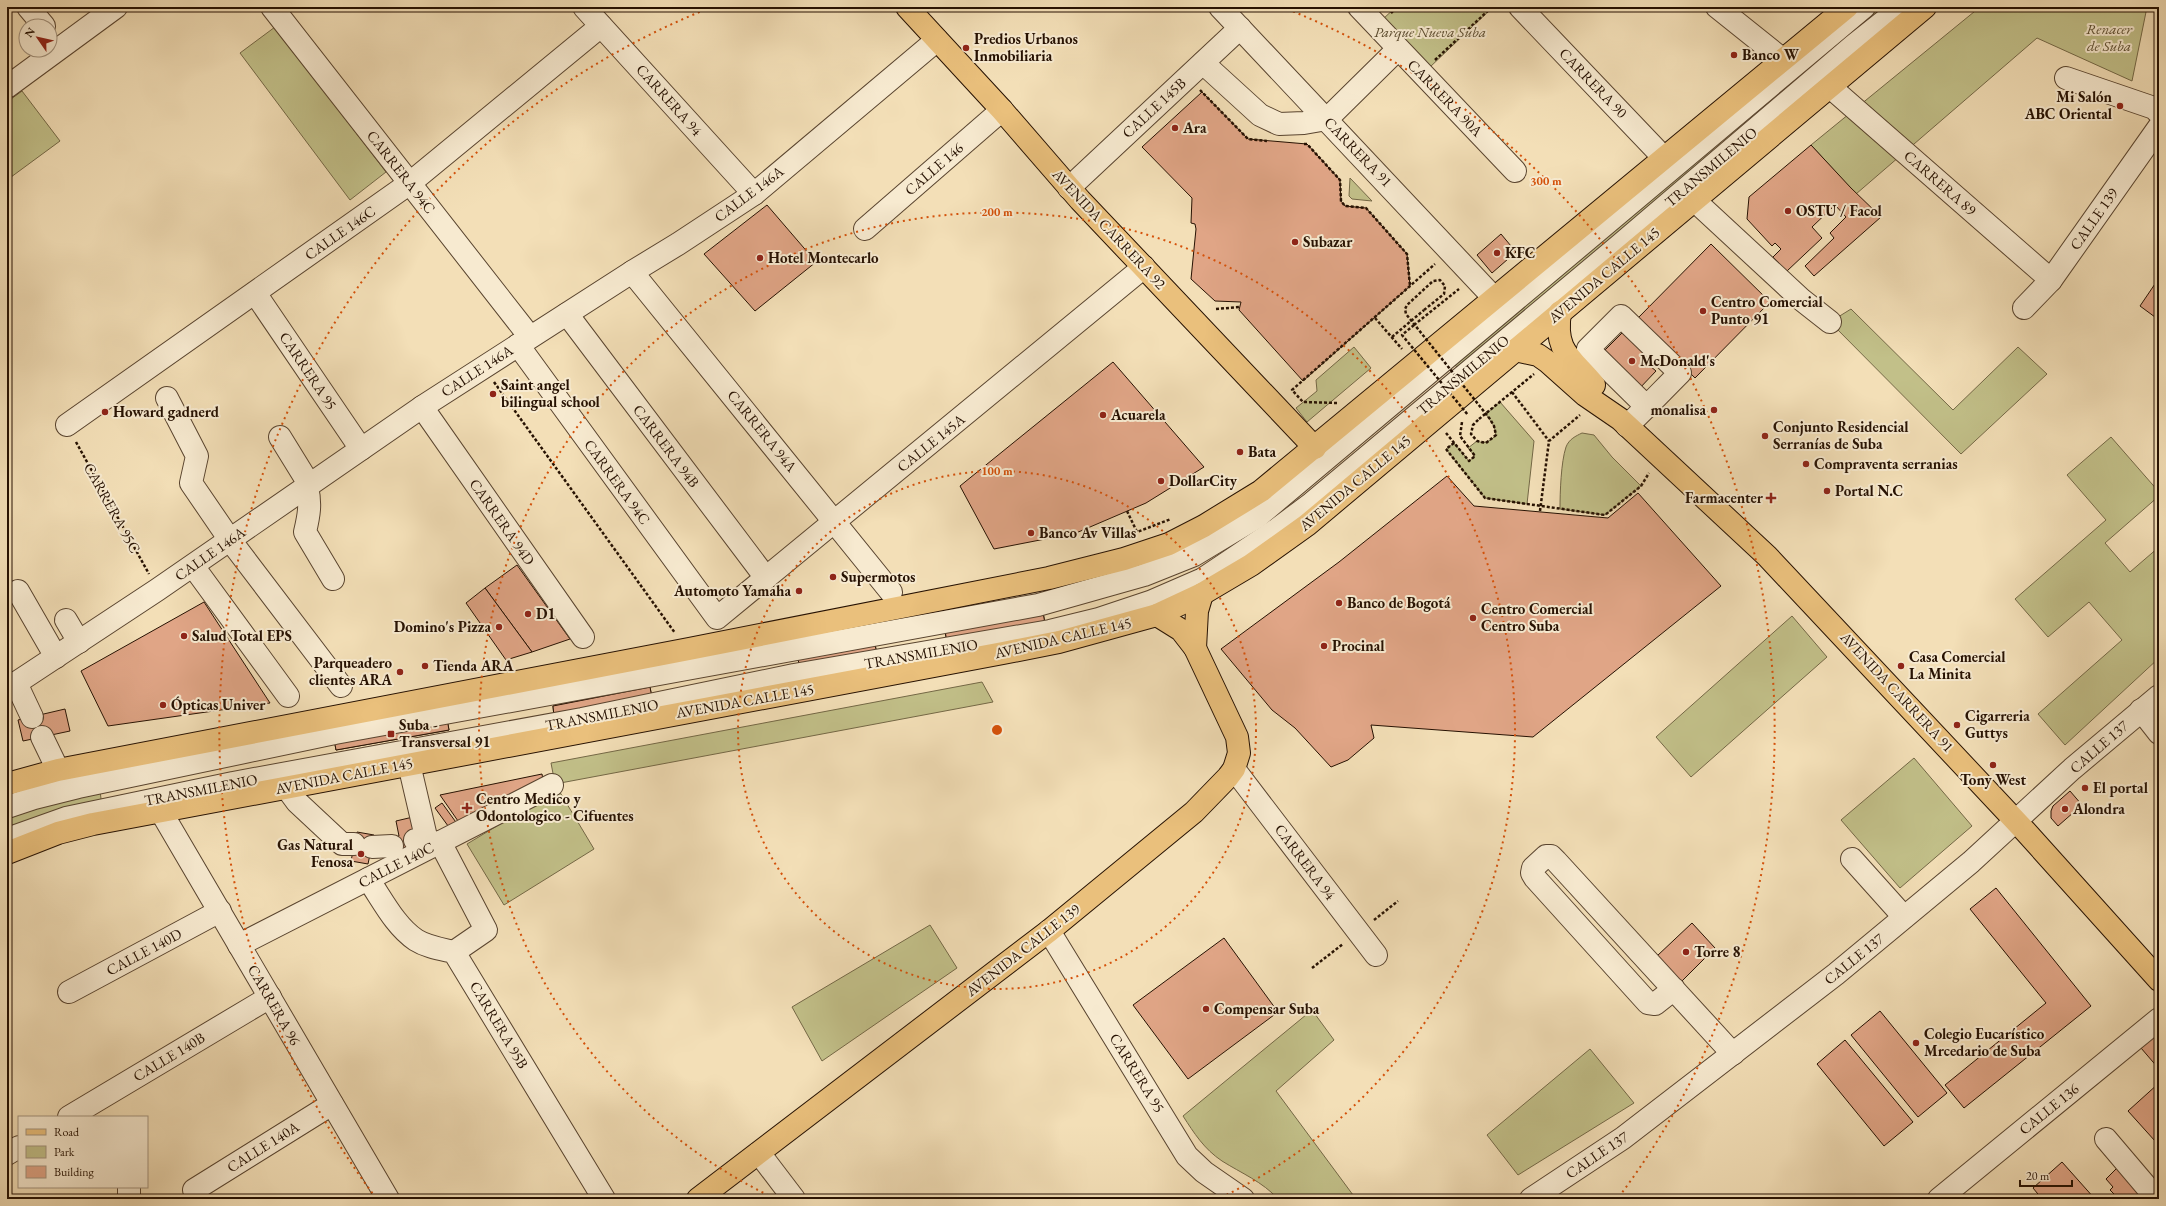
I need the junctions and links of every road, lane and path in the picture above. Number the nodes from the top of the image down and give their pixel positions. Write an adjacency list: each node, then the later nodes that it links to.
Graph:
1 (28, 7): 15 (street)
2 (116, 7): 17 (street)
3 (272, 7): 35 (street, CARRERA 94C)
4 (907, 7): 18 (main road, AVENIDA CARRERA 92)
5 (1220, 7): 16 (street, CARRERA 91)
6 (1359, 7): 19 (street, CARRERA 90A)
7 (1492, 7): 23 (path)
8 (1520, 7): 33 (street, CARRERA 90)
9 (1717, 7): 21 (street)
10 (1847, 7): 21 (main road)
11 (1864, 7): 115 (street, TRANSMILENIO)
12 (1902, 7): 118 (street, TRANSMILENIO)
13 (1925, 7): 25 (main road, AVENIDA CALLE 145)
14 (596, 14): 35 (street, CALLE 146C); 37 (street, CARRERA 94)
15 (37, 18)
16 (1240, 28): 22 (street, CALLE 145B); 29 (street, CARRERA 91)
17 (58, 40)
18 (937, 40): 27 (main road, AVENIDA CARRERA 92); 37 (street, CALLE 146A)
19 (1398, 49): 23 (street, CARRERA 90A); 29 (street)
20 (38, 58): 26 (street)
21 (1782, 59): 33 (main road)
22 (1195, 70): 29 (street); 31 (path); 36 (street, CALLE 145B)
23 (1421, 72): 34 (street, CARRERA 90A)
24 (2066, 78): 28 (street)
25 (1829, 86): 38 (main road, AVENIDA CALLE 145); 43 (street, CARRERA 89)
26 (7, 87)
27 (1002, 110): 36 (main road, AVENIDA CARRERA 92); 39 (street, CALLE 146)
28 (2159, 113)
29 (1327, 120): 47 (street, CARRERA 91)
30 (2159, 127): 43 (street, CALLE 139)
31 (1270, 141)
32 (1302, 144): 44 (path)
33 (1665, 159): 47 (main road)
34 (1515, 172)
35 (410, 184): 45 (street, CALLE 146C); 57 (street, CARRERA 94C)
36 (1069, 188): 41 (main road, AVENIDA CARRERA 92)
37 (754, 194): 42 (street, CALLE 146A)
38 (1694, 200): 51 (main road, AVENIDA CALLE 145); 54 (street)
39 (865, 229)
40 (1438, 262): 44 (path)
41 (1144, 267): 76 (main road, AVENIDA CARRERA 92); 84 (street, CALLE 145A)
42 (632, 272): 52 (street, CALLE 146A); 84 (street, CARRERA 94A)
43 (2052, 280): 49 (street, CALLE 139)
44 (1410, 286): 53 (path)
45 (255, 293): 71 (street, CALLE 146C); 77 (street, CARRERA 95)
46 (1451, 295): 55 (path)
47 (1495, 299): 76 (main road)
48 (1240, 307): 50 (path)
49 (2024, 308)
50 (1216, 309)
51 (1560, 312): 58 (main road, AVENIDA CALLE 145); 70 (main road, AVENIDA CARRERA 91)
52 (566, 314): 57 (street, CALLE 146A); 87 (street, CARRERA 94B)
53 (1375, 318): 56 (path); 64 (path)
54 (1830, 322)
55 (1414, 325): 56 (path, bridge); 65 (path, bridge); 69 (path, bridge)
56 (1392, 337): 59 (path)
57 (524, 341): 60 (street, CALLE 146A); 94 (street, CARRERA 94C)
58 (1515, 350): 70 (main road, AVENIDA CARRERA 91); 92 (main road, AVENIDA CALLE 145)
59 (1403, 351)
60 (483, 367): 66 (street, CALLE 146A); 97 (path)
61 (1536, 373): 62 (path)
62 (1512, 392): 65 (path, bridge); 74 (path)
63 (167, 398): 85 (street)
64 (1340, 403)
65 (1480, 406): 69 (path)
66 (422, 407): 77 (street, CALLE 146A); 96 (street, CARRERA 94D)
67 (1647, 407): 70 (street)
68 (1581, 414): 74 (path)
69 (1468, 415): 75 (path)
70 (1624, 423): 117 (main road, AVENIDA CARRERA 91)
71 (67, 426): 89 (path, CARRERA 95C)
72 (1442, 429): 75 (path)
73 (280, 437): 79 (street)
74 (1549, 441): 80 (path)
75 (1454, 443): 80 (path)
76 (1315, 448): 111 (main road)
77 (361, 449): 79 (street, CALLE 146A)
78 (1649, 473): 80 (path)
79 (310, 484): 85 (street, CALLE 146A); 88 (street)
80 (1540, 506): 81 (path)
81 (1540, 511)
82 (1127, 512): 83 (path)
83 (1177, 517)
84 (836, 521): 87 (street, CALLE 145A); 91 (street, CARRERA 94A)
85 (230, 540): 86 (street, CALLE 146A); 102 (street)
86 (193, 566): 89 (street, CALLE 146A); 103 (street)
87 (766, 578): 94 (street, CALLE 145A)
88 (333, 579)
89 (157, 590): 98 (street, CALLE 146A)
90 (18, 592): 100 (street)
91 (891, 592)
92 (1202, 594): 93 (main road, AVENIDA CALLE 145); 99 (main road)
93 (1157, 615): 99 (main road); 109 (main road, AVENIDA CALLE 145)
94 (717, 618)
95 (66, 620): 98 (street)
96 (583, 637)
97 (679, 637)
98 (79, 642): 100 (street, CALLE 146A)
99 (1195, 648): 110 (main road)
100 (56, 657): 101 (street, CALLE 146A)
101 (11, 686): 106 (street)
102 (341, 686)
103 (288, 696)
104 (2159, 696): 105 (street, CALLE 137)
105 (2141, 710): 107 (street); 117 (street, CALLE 137)
106 (32, 717)
107 (2159, 733)
108 (42, 737): 111 (street)
109 (409, 764): 114 (main road, AVENIDA CALLE 145); 119 (street)
110 (1234, 769): 127 (main road, AVENIDA CALLE 139); 130 (street, CARRERA 94)
111 (58, 770): 112 (main road)
112 (7, 784)
113 (552, 785): 120 (street, CALLE 140C)
114 (286, 787): 116 (main road, AVENIDA CALLE 145); 121 (street)
115 (7, 807)
116 (160, 810): 122 (main road, AVENIDA CALLE 145); 125 (street, CARRERA 96)
117 (2016, 821): 126 (street, CALLE 137); 131 (main road, AVENIDA CARRERA 91)
118 (7, 839)
119 (415, 840)
120 (440, 842): 124 (street, CALLE 140C); 129 (street)
121 (373, 846)
122 (7, 853)
123 (1852, 859): 126 (street)
124 (368, 879): 128 (street, CALLE 140C); 129 (street)
125 (220, 911): 128 (street, CARRERA 96); 133 (street, CALLE 140D)
126 (1904, 917): 136 (street, CALLE 137)
127 (1049, 931): 141 (main road, AVENIDA CALLE 139); 150 (street, CARRERA 95)
128 (239, 945): 134 (street, CARRERA 96)
129 (454, 952): 147 (street, CARRERA 95B)
130 (1376, 956)
131 (2159, 980)
132 (1674, 989): 132 (street); 136 (street)
133 (69, 992)
134 (270, 997): 137 (street, CARRERA 96); 138 (street, CALLE 140B)
135 (2159, 1019): 152 (street, CALLE 136)
136 (1733, 1054): 151 (street, CALLE 137)
137 (332, 1104): 144 (street, CALLE 140A); 146 (street, CARRERA 96)
138 (82, 1114)
139 (2106, 1139): 153 (street)
140 (18, 1148): 142 (street)
141 (759, 1153): 148 (main road, AVENIDA CALLE 139); 149 (street)
142 (7, 1154)
143 (129, 1188): 145 (street)
144 (194, 1190)
145 (129, 1199)
146 (388, 1199)
147 (604, 1199)
148 (698, 1199)
149 (794, 1199)
150 (1243, 1199)
151 (1531, 1199)
152 (1939, 1199)
153 (2157, 1199)

